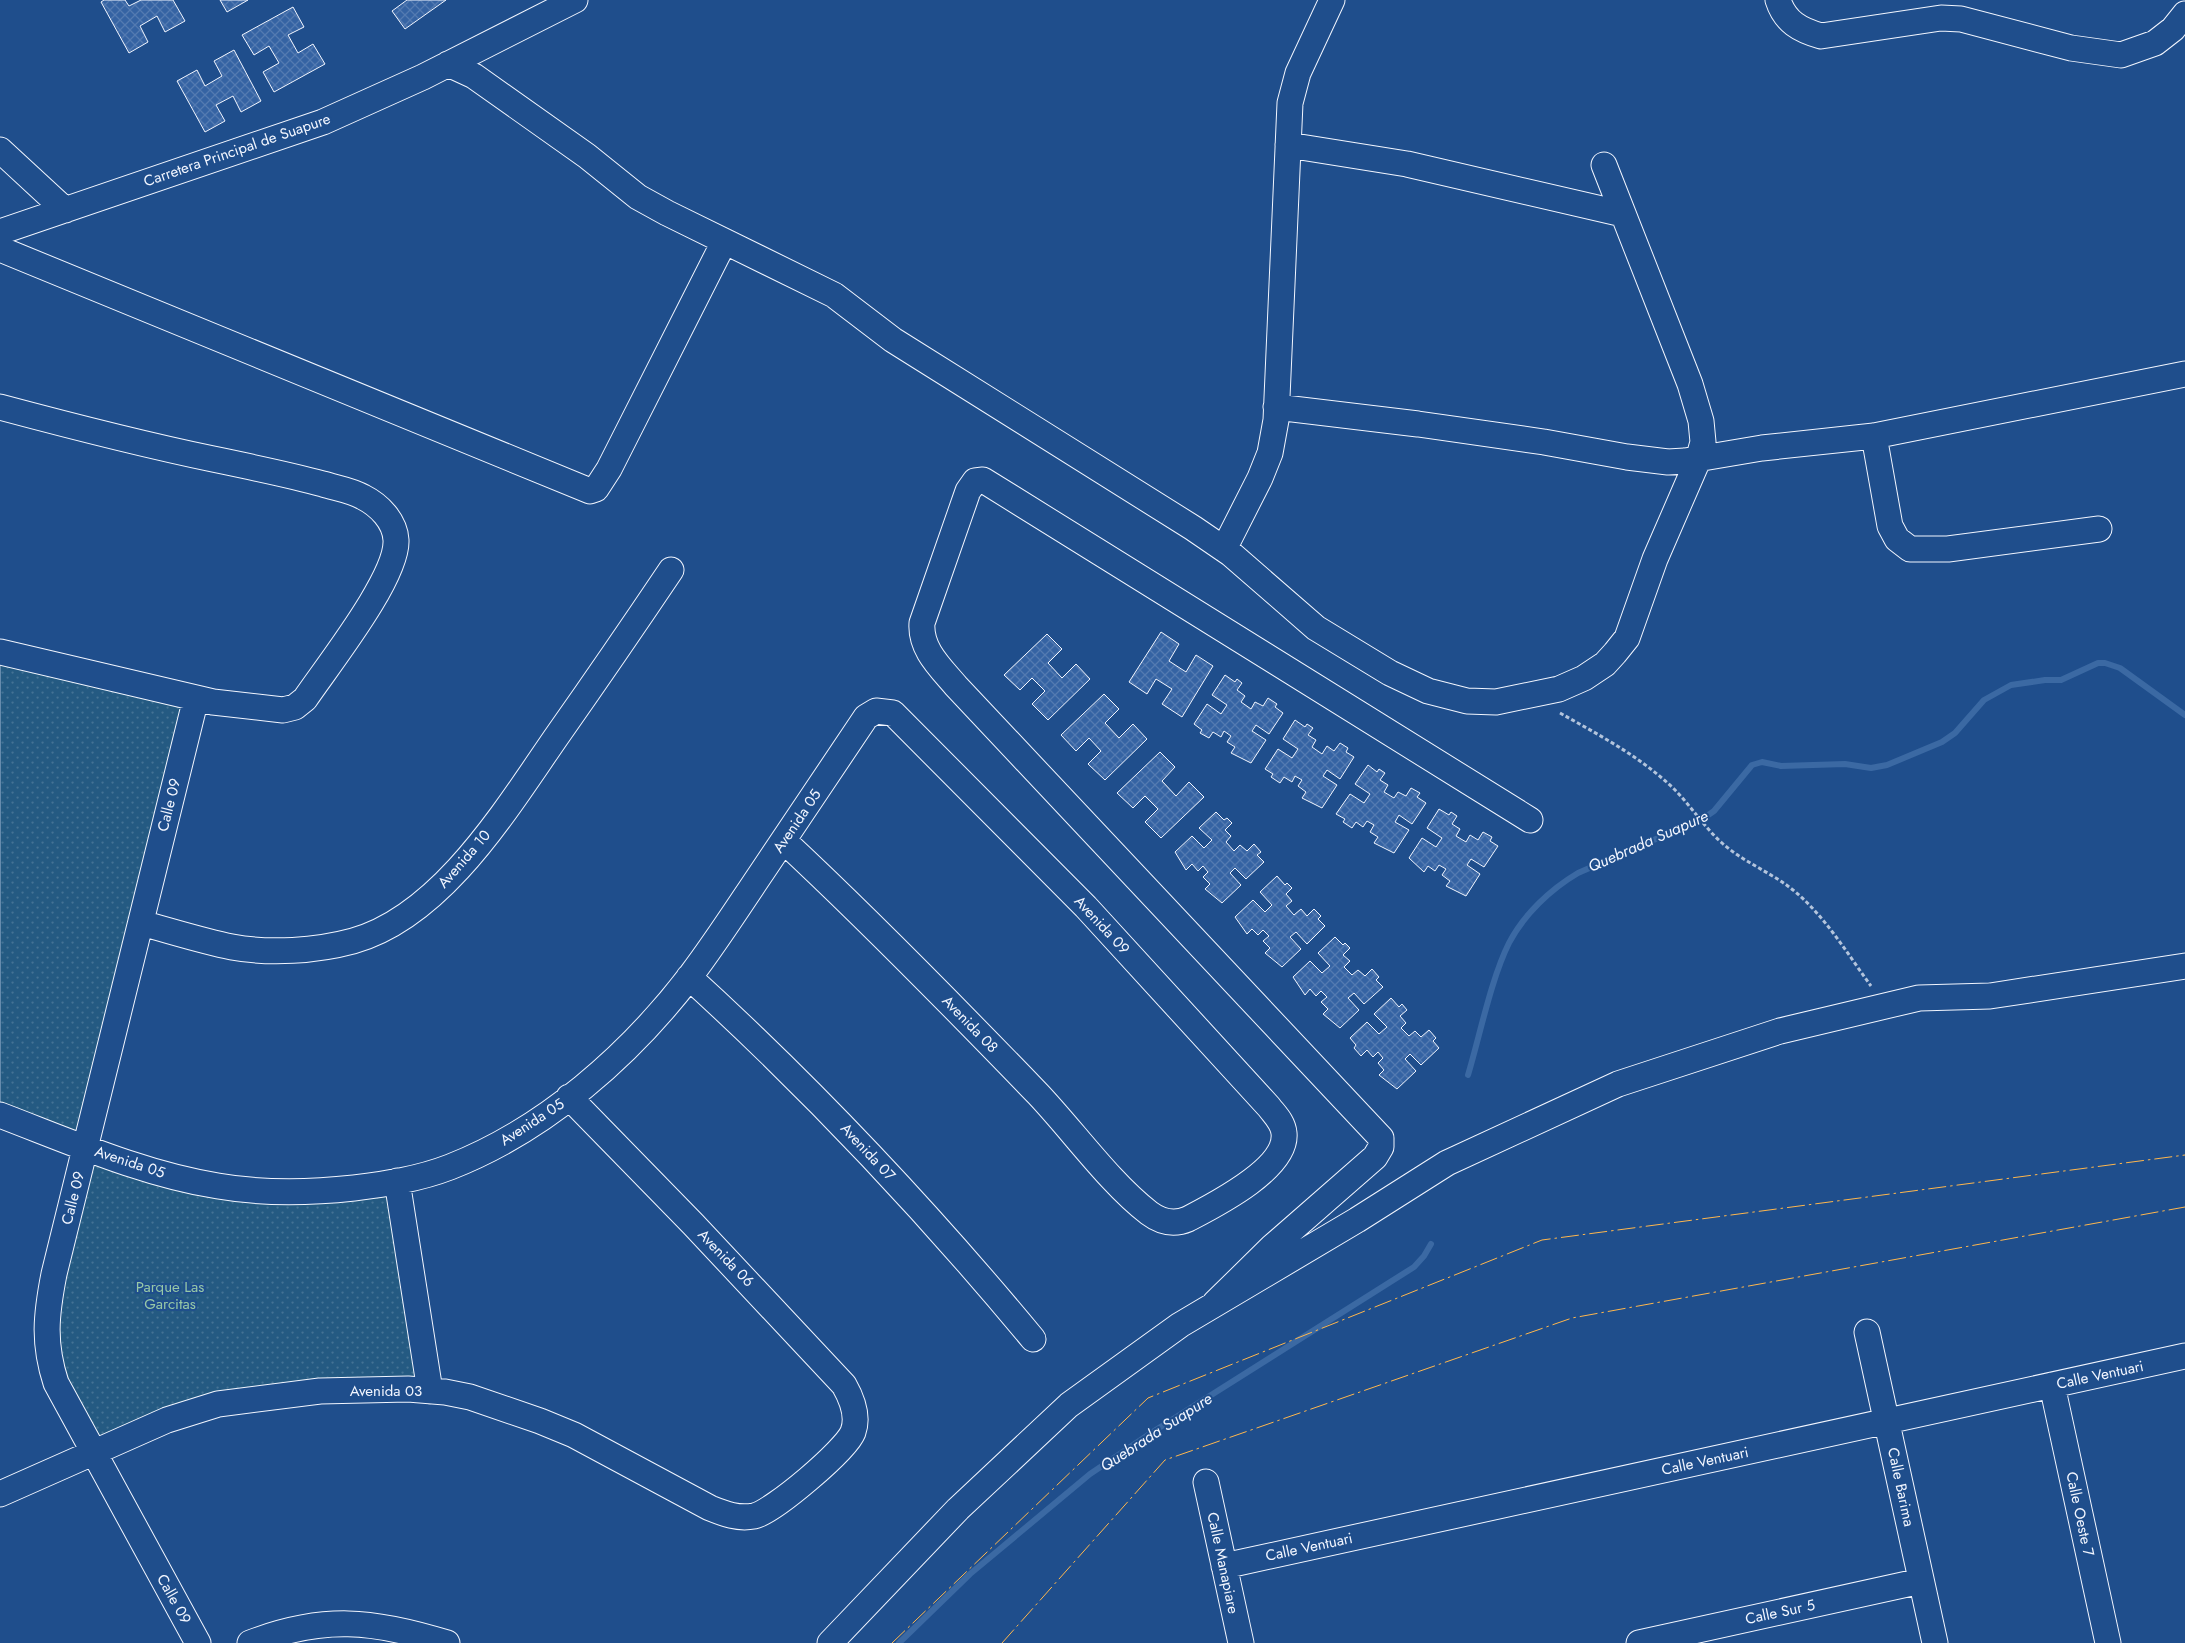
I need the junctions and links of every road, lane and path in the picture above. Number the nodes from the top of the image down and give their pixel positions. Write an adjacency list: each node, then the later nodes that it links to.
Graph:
1 (575, 0): 5 (street, Carretera Principal de Suapure)
2 (1332, 0): 6 (street)
3 (1778, 0): 4 (street)
4 (2185, 14)
5 (448, 64): 9 (street, Carretera Principal de Suapure); 12 (street)
6 (1288, 145): 10 (street); 16 (street)
7 (0, 150): 9 (street)
8 (1604, 165): 10 (street)
9 (65, 210): 11 (street, Carretera Principal de Suapure)
10 (1623, 214): 18 (street)
11 (0, 232)
12 (724, 242): 13 (street); 20 (street)
13 (0, 249)
14 (2185, 374): 17 (street)
15 (0, 407): 24 (street)
16 (1276, 407): 18 (street); 20 (street)
17 (1874, 436): 18 (street); 19 (street)
18 (1698, 460): 23 (street)
19 (2099, 529)
20 (1224, 548): 23 (street)
21 (671, 570): 28 (street, Avenida 10)
22 (0, 652): 24 (street)
23 (1529, 696): 31 (path)
24 (196, 698): 28 (street, Calle 09)
25 (893, 713): 27 (street, Avenida 05); 36 (street, Avenida 09)
26 (1530, 820): 37 (street)
27 (784, 841): 30 (street, Avenida 05); 36 (street, Avenida 08)
28 (141, 923): 34 (street, Calle 09)
29 (2185, 966): 31 (street)
30 (689, 977): 32 (street, Avenida 05); 39 (street, Avenida 07)
31 (1885, 1004): 37 (street)
32 (569, 1097): 35 (street, Avenida 05); 47 (street, Avenida 06)
33 (0, 1115): 34 (street, Avenida 05)
34 (86, 1147): 35 (street, Avenida 05); 44 (street, Calle 09)
35 (397, 1182): 42 (street)
36 (1150, 1214)
37 (1215, 1303): 53 (street)
38 (1867, 1332): 43 (street, Calle Barima)
39 (1033, 1339)
40 (2185, 1356): 41 (street, Calle Ventuari)
41 (2052, 1385): 43 (street, Calle Ventuari); 57 (street, Calle Oeste 7)
42 (430, 1391): 44 (street, Avenida 03); 47 (street, Avenida 03)
43 (1886, 1422): 48 (street, Calle Ventuari); 49 (street, Calle Barima)
44 (93, 1454): 46 (street, Avenida 03); 50 (street, Calle 09)
45 (1206, 1482): 48 (street, Calle Manapiare)
46 (0, 1494)
47 (764, 1512)
48 (1224, 1566): 54 (street, Calle Manapiare)
49 (1921, 1581): 55 (street, Calle Sur 5); 56 (street, Calle Barima)
50 (198, 1643)
51 (250, 1643): 52 (street)
52 (447, 1643)
53 (830, 1643)
54 (1241, 1643)
55 (1639, 1643)
56 (1935, 1643)
57 (2108, 1643)

